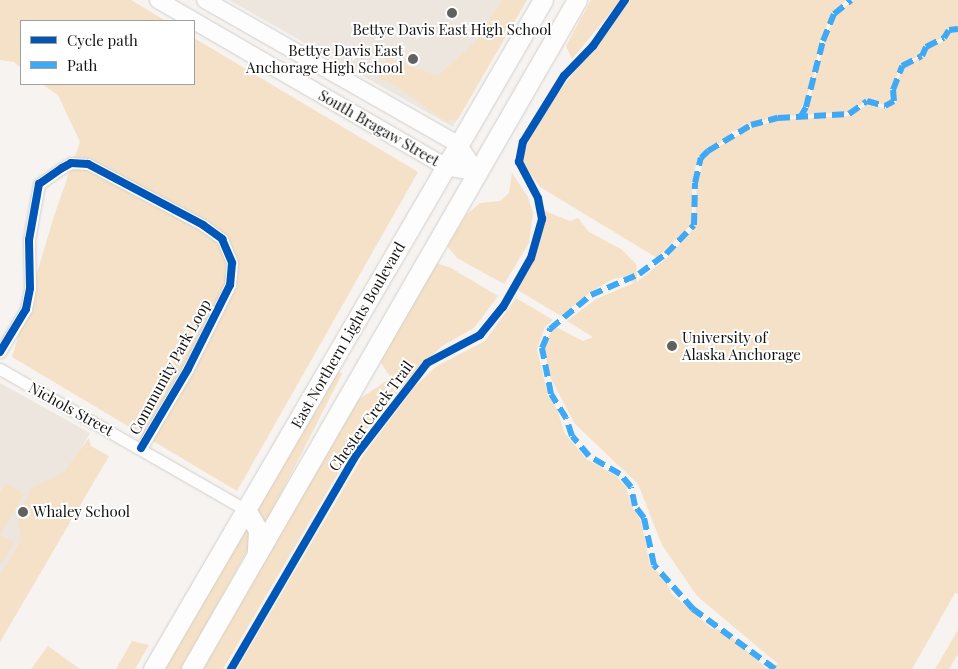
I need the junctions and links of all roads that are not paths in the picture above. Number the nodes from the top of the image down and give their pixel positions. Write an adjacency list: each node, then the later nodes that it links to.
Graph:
1 (158, 0): 5 (main road, South Bragaw Street)
2 (206, 0): 7 (main road, South Bragaw Street)
3 (543, 0): 7 (main road, East Northern Lights Boulevard)
4 (577, 0): 9 (main road, East Northern Lights Boulevard)
5 (192, 20)
6 (195, 21): 8 (main road, South Bragaw Street)
7 (459, 144): 8 (main road, East Northern Lights Boulevard); 9 (main road, South Bragaw Street)
8 (446, 167): 9 (main road, South Bragaw Street); 13 (main road, East Northern Lights Boulevard)
9 (477, 173): 14 (main road, East Northern Lights Boulevard)
10 (0, 352): 12 (street, Community Park Loop)
11 (0, 369): 12 (street, Nichols Street)
12 (141, 448): 13 (street, Nichols Street)
13 (246, 510): 14 (main road); 15 (main road, East Northern Lights Boulevard)
14 (257, 556): 16 (main road, East Northern Lights Boulevard)
15 (153, 669)
16 (191, 669)

